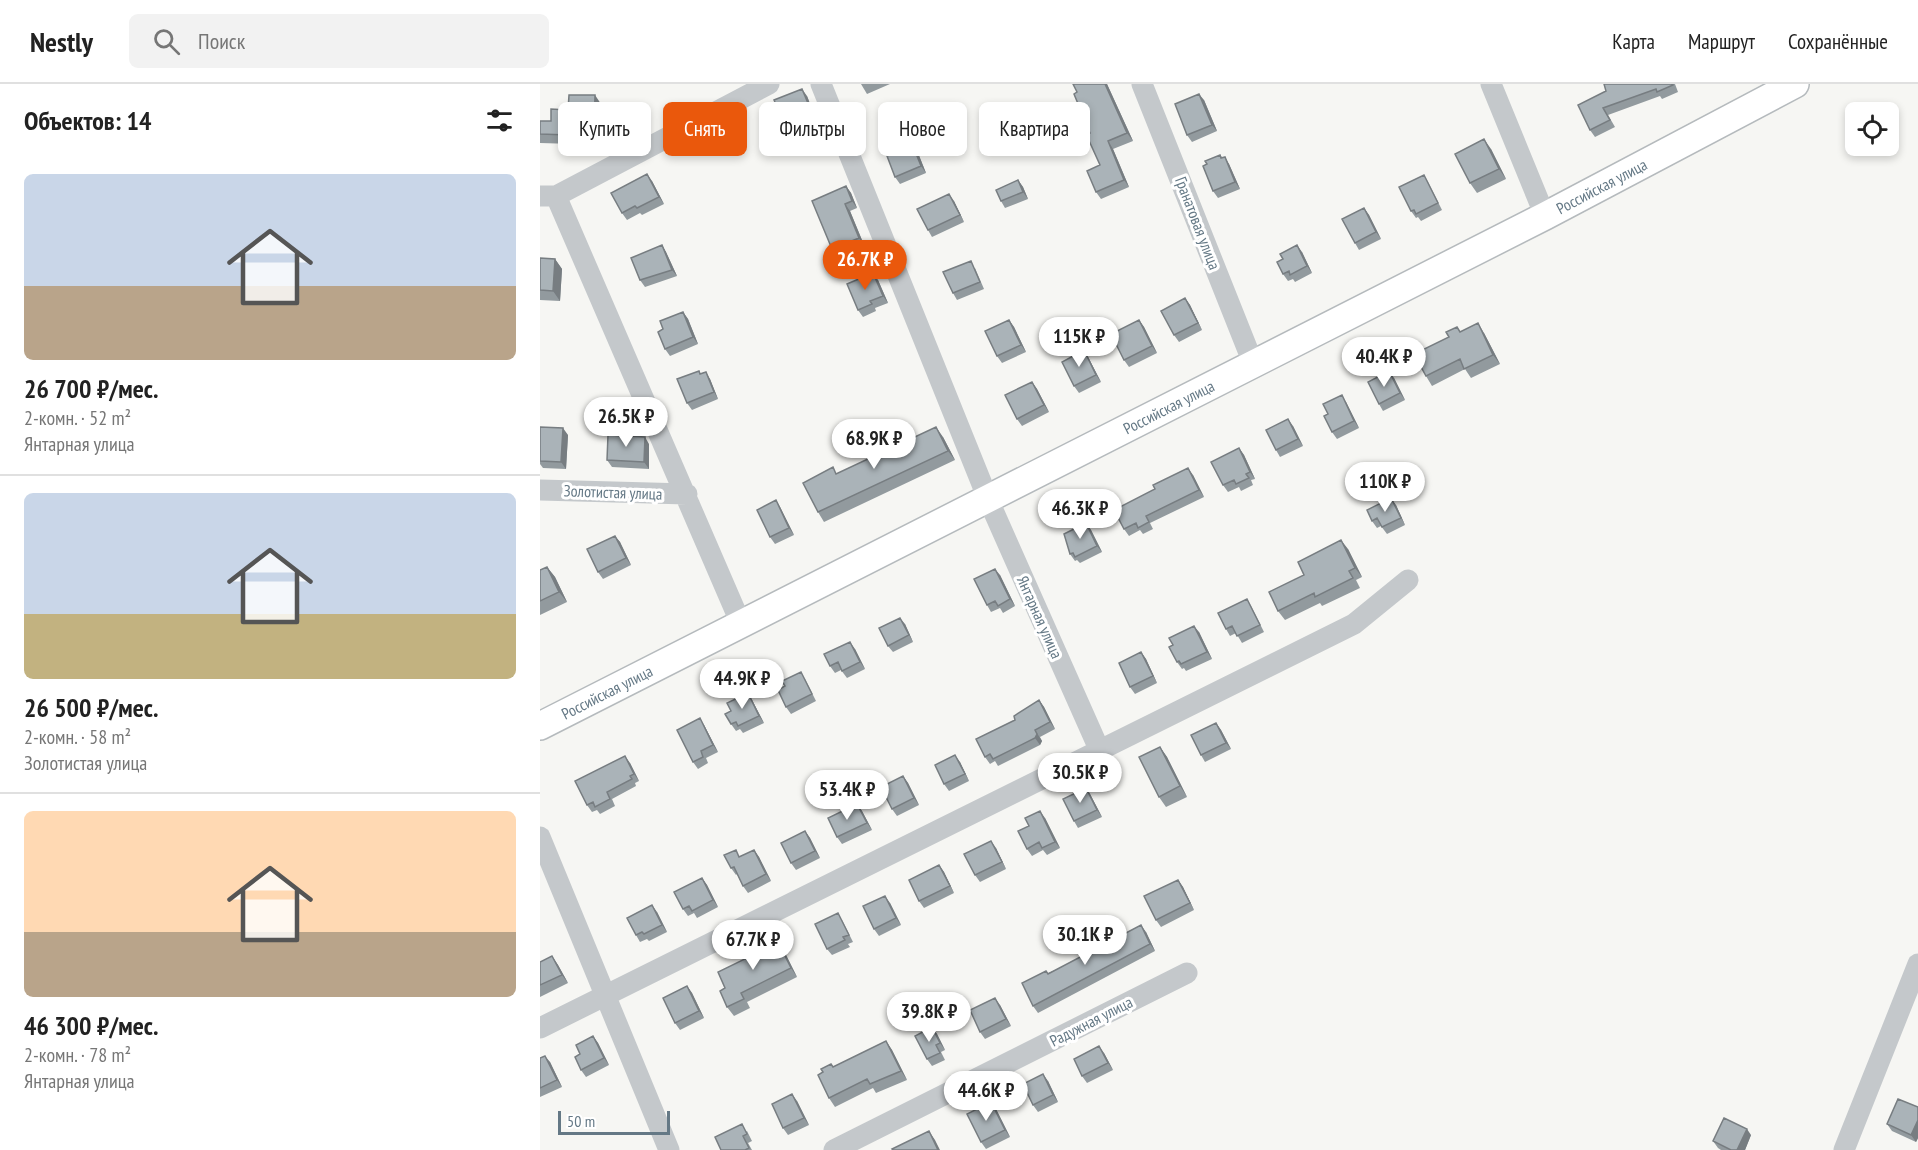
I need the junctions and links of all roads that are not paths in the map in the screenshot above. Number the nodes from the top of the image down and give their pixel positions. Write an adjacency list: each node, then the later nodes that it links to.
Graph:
1 (769, 84): 6 (street)
2 (821, 84): 11 (street, Янтарная улица)
3 (1142, 84): 8 (street, Гранатовая улица)
4 (1491, 84): 7 (street)
5 (1795, 84): 7 (main road, Российская улица)
6 (548, 196): 10 (street)
7 (1545, 216): 8 (main road, Российская улица)
8 (1253, 363): 11 (main road, Российская улица)
9 (540, 490): 10 (street, Золотистая улица)
10 (687, 494): 13 (street)
11 (988, 499): 13 (main road, Российская улица); 15 (street, Янтарная улица)
12 (1408, 580): 15 (street)
13 (741, 624): 14 (main road, Российская улица)
14 (540, 726)
15 (1099, 749): 19 (street)
16 (540, 837): 19 (street)
17 (1918, 964): 21 (street)
18 (1187, 973): 23 (street, Радужная улица)
19 (606, 994): 20 (street); 22 (street)
20 (540, 1028)
21 (1846, 1149)
22 (669, 1150)
23 (834, 1150)

